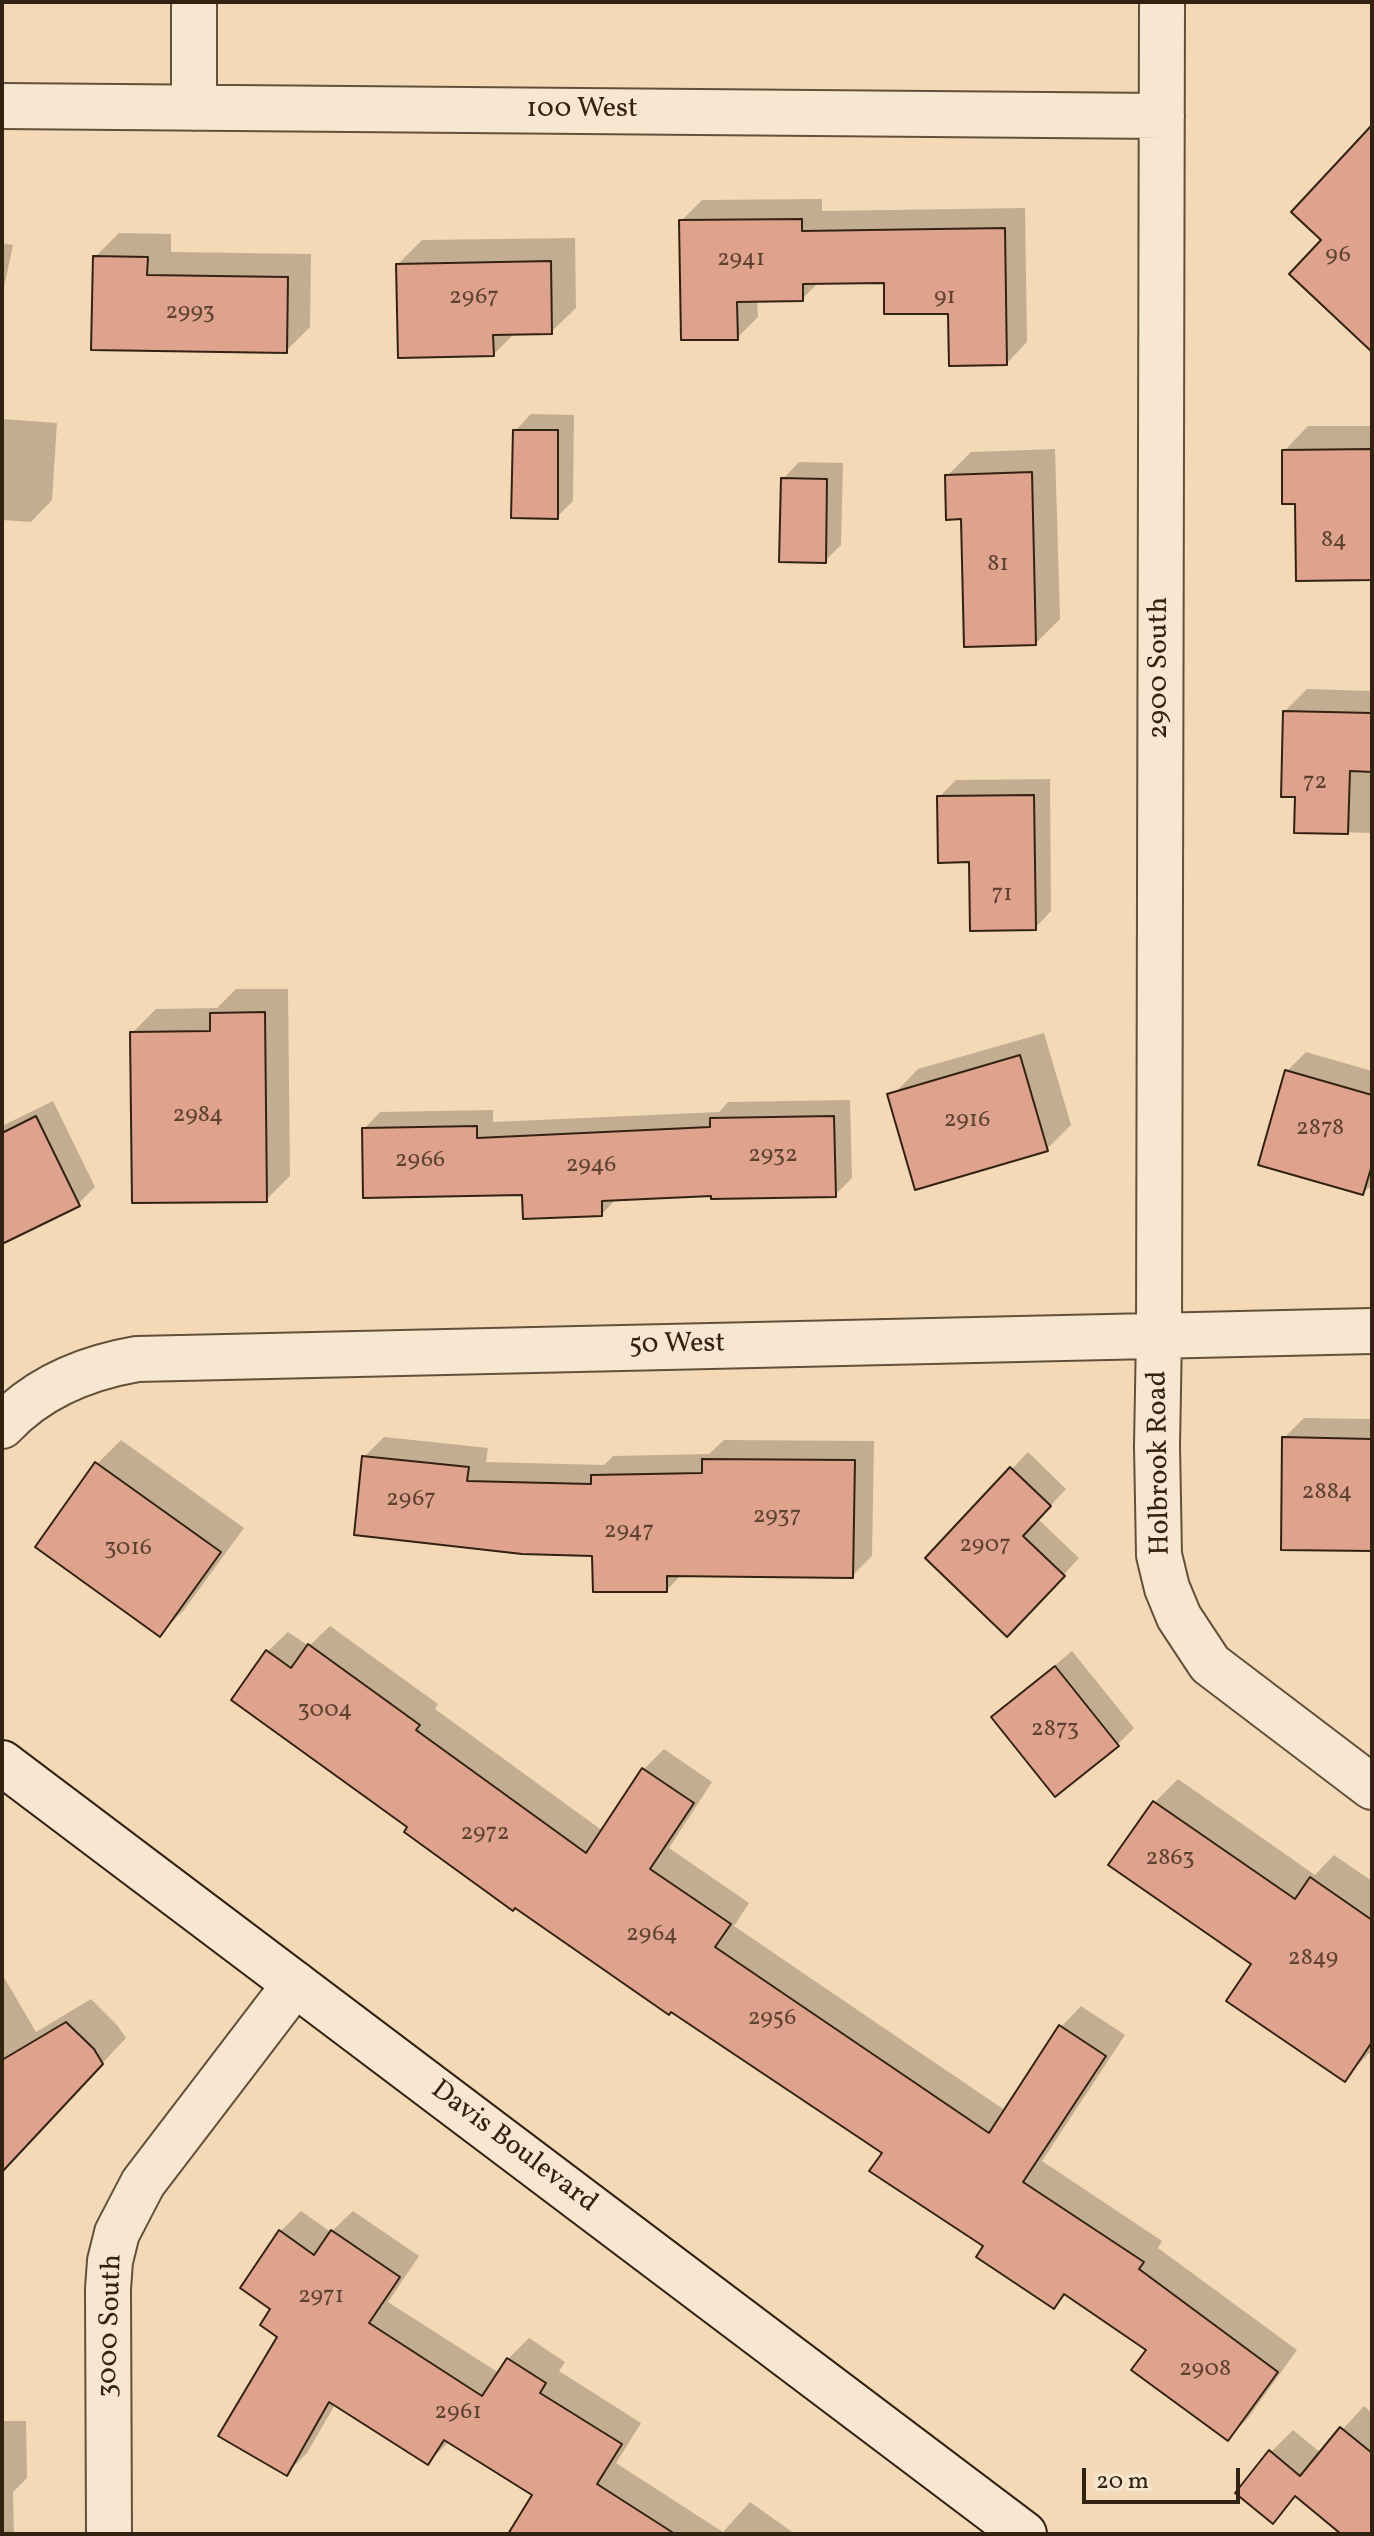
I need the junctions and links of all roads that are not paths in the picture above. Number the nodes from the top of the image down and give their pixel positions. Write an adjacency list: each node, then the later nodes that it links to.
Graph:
1 (194, 2): 4 (street)
2 (1162, 2): 5 (street, 2900 South)
3 (2, 106): 4 (street, 100 West)
4 (194, 108): 5 (street, 100 West)
5 (1162, 116): 7 (street, 2900 South)
6 (1372, 1331): 7 (street, 50 West)
7 (1159, 1335): 8 (street, 50 West); 10 (street, Holbrook Road)
8 (2, 1426)
9 (2, 1763): 11 (street, Davis Boulevard)
10 (1372, 1787)
11 (295, 1984): 12 (street, 3000 South); 13 (street, Davis Boulevard)
12 (109, 2534)
13 (1024, 2534)

